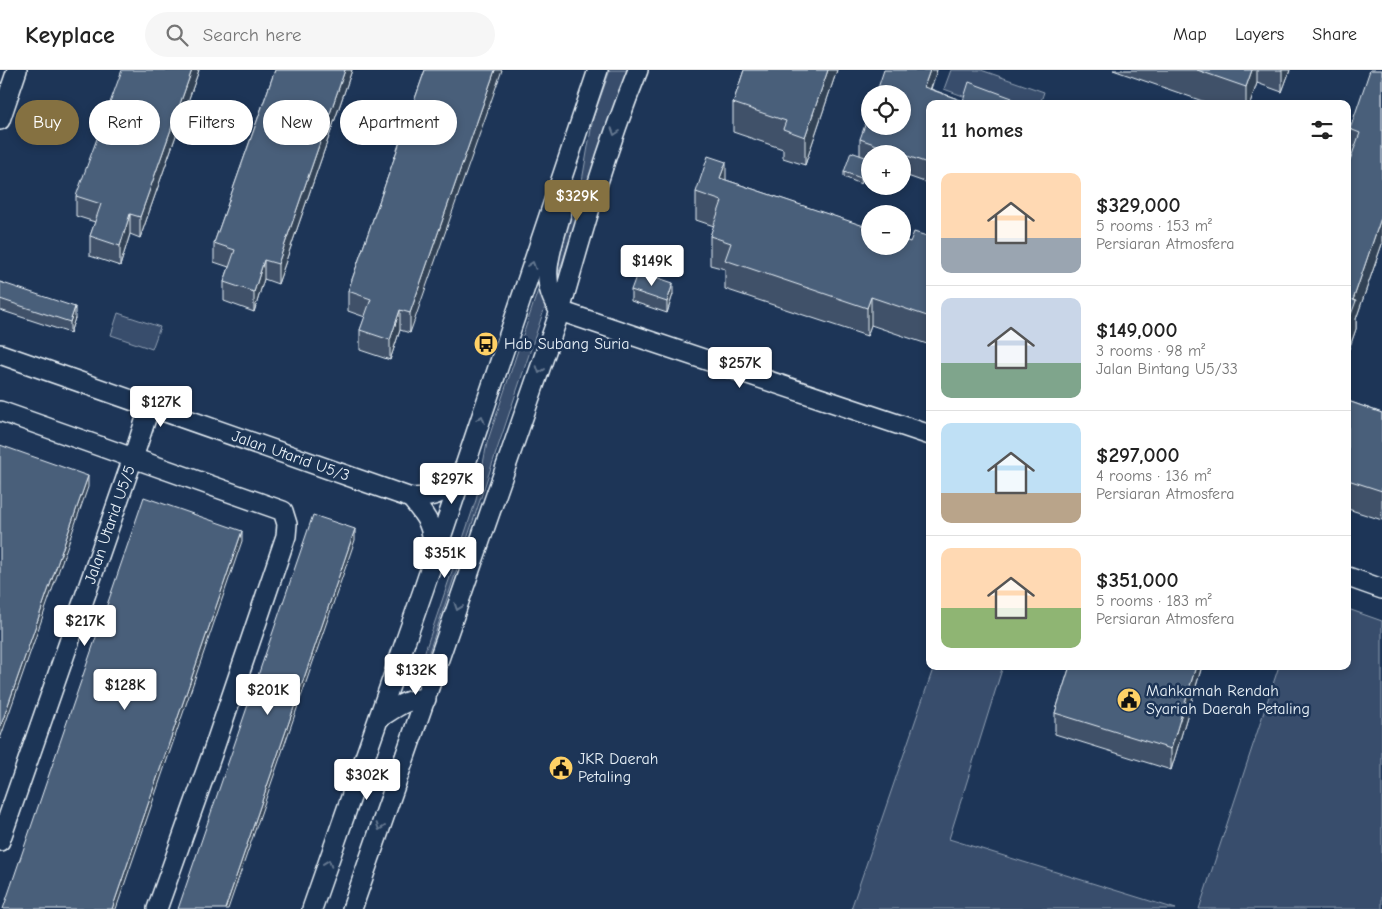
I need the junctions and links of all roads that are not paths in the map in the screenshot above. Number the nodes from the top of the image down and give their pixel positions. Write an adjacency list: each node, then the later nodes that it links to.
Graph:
1 (17, 70): 4 (street)
2 (598, 70): 5 (street)
3 (636, 70): 6 (street, one-way to 6)
4 (0, 120)
5 (574, 138): 6 (street); 12 (street, one-way to 5)
6 (560, 312): 10 (street); 18 (street, one-way to 18)
7 (0, 354): 8 (street, Jalan Utarid U5/3)
8 (150, 406): 11 (street, Jalan Utarid U5/5); 13 (street, Jalan Utarid U5/3)
9 (0, 411): 11 (street)
10 (926, 434)
11 (133, 458): 22 (street, Jalan Utarid U5/5); 23 (street)
12 (465, 465): 13 (street); 14 (street)
13 (411, 498): 14 (street)
14 (435, 555): 17 (street)
15 (1351, 578): 16 (street)
16 (1382, 589)
17 (392, 682): 19 (street); 20 (street)
18 (426, 699): 19 (street); 21 (street)
19 (401, 705): 20 (street); 21 (street)
20 (379, 718): 24 (street, one-way to 20)
21 (416, 726): 25 (street, one-way to 25)
22 (0, 841)
23 (157, 909)
24 (312, 909)
25 (352, 909)

